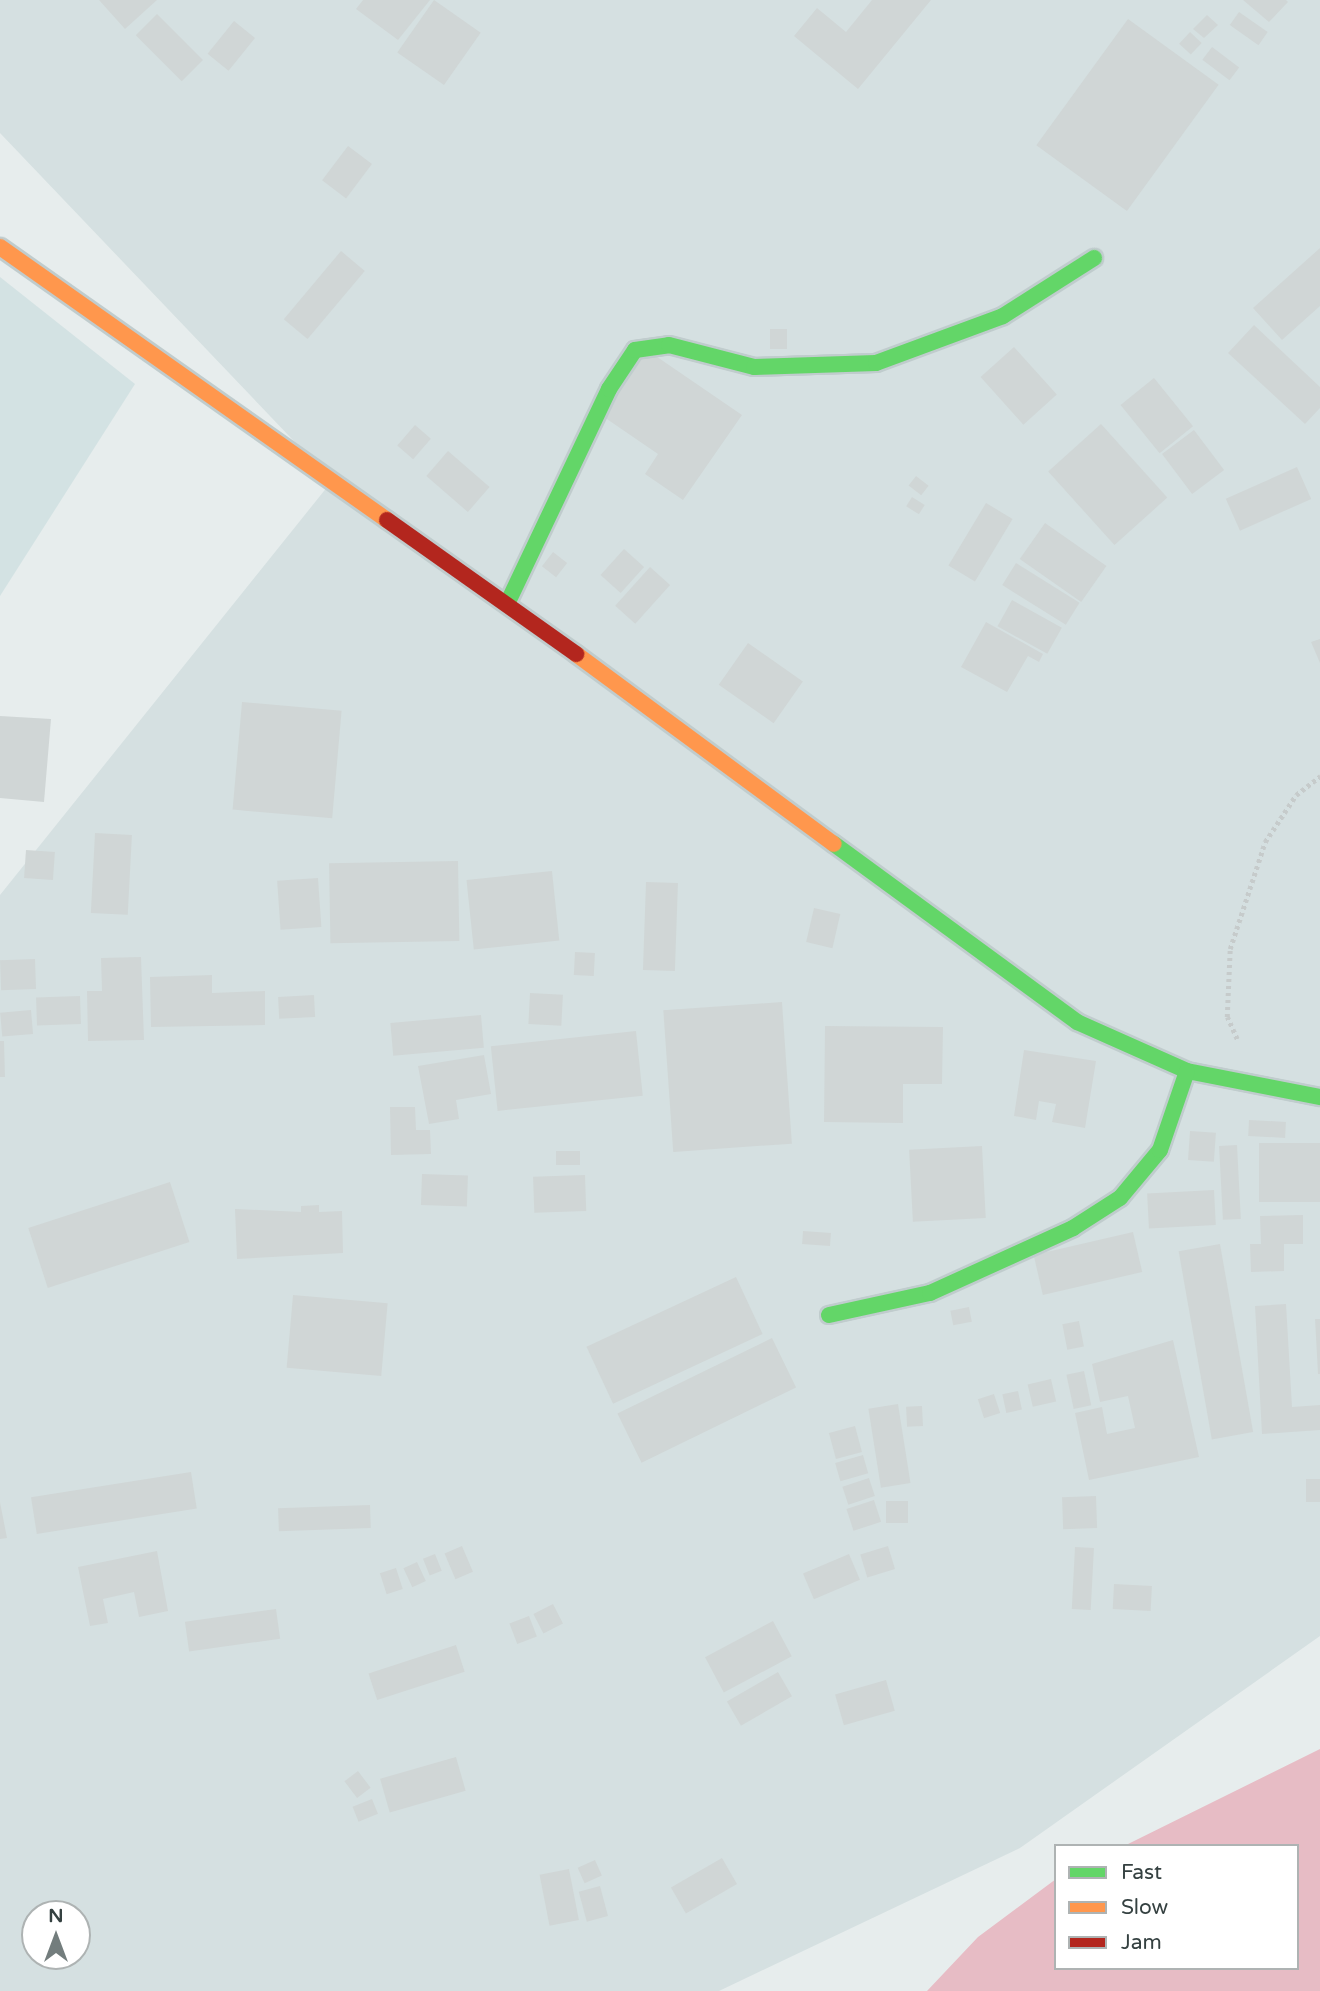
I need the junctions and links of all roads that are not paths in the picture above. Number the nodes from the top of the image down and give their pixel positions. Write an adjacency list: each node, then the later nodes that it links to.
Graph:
1 (0, 247): 3 (street)
2 (1094, 258): 3 (street)
3 (507, 604): 4 (street)
4 (1187, 1071): 5 (street); 6 (street)
5 (1320, 1097)
6 (829, 1315)

